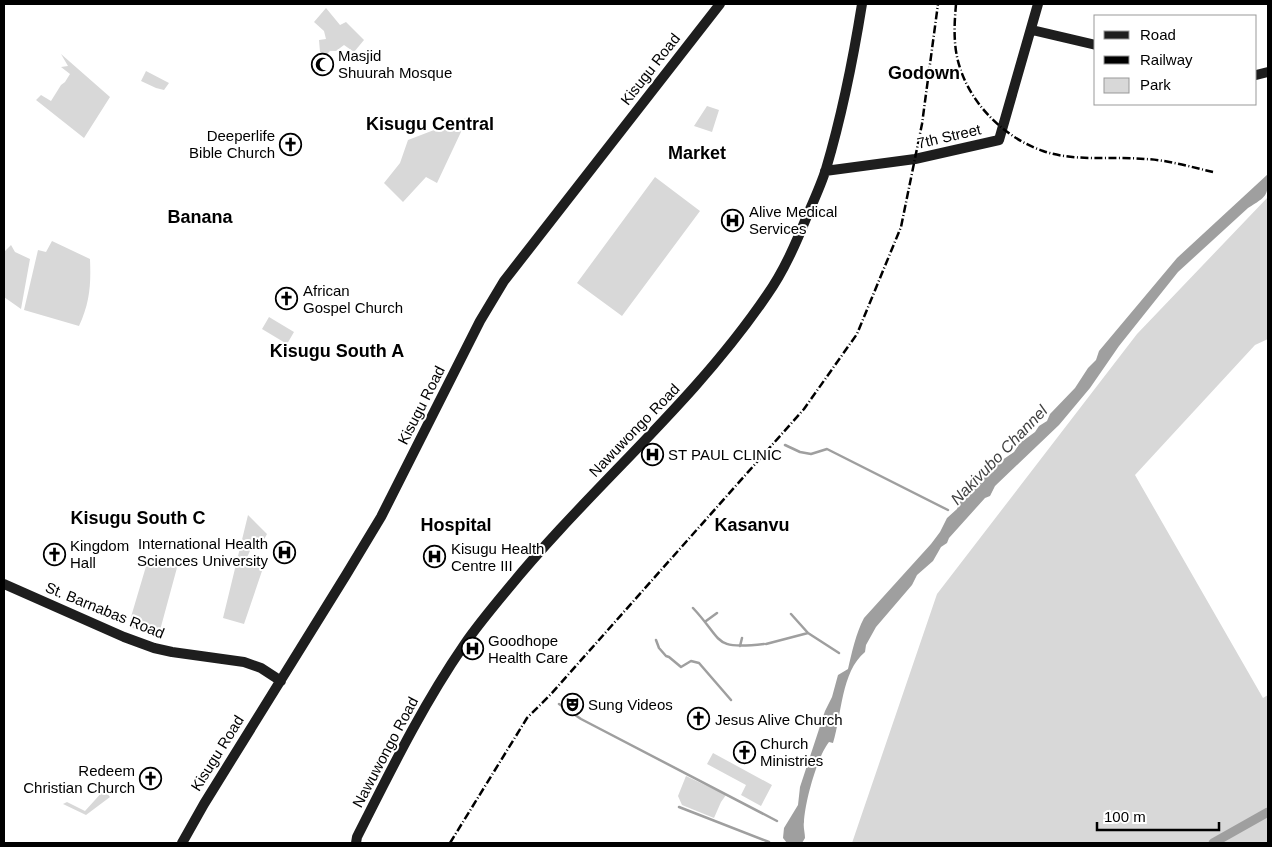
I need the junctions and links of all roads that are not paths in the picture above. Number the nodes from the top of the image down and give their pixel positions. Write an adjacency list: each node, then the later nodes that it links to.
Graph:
1 (720, 4): 8 (street, Kisugu Road)
2 (862, 4): 6 (street, Nawuwongo Road)
3 (1038, 4): 4 (street, 7th Street)
4 (1032, 30): 5 (street); 6 (street, 7th Street)
5 (1094, 44)
6 (825, 171): 10 (street, Nawuwongo Road)
7 (4, 584): 8 (street, St. Barnabas Road)
8 (281, 681): 9 (street, Kisugu Road)
9 (182, 843)
10 (356, 843)

